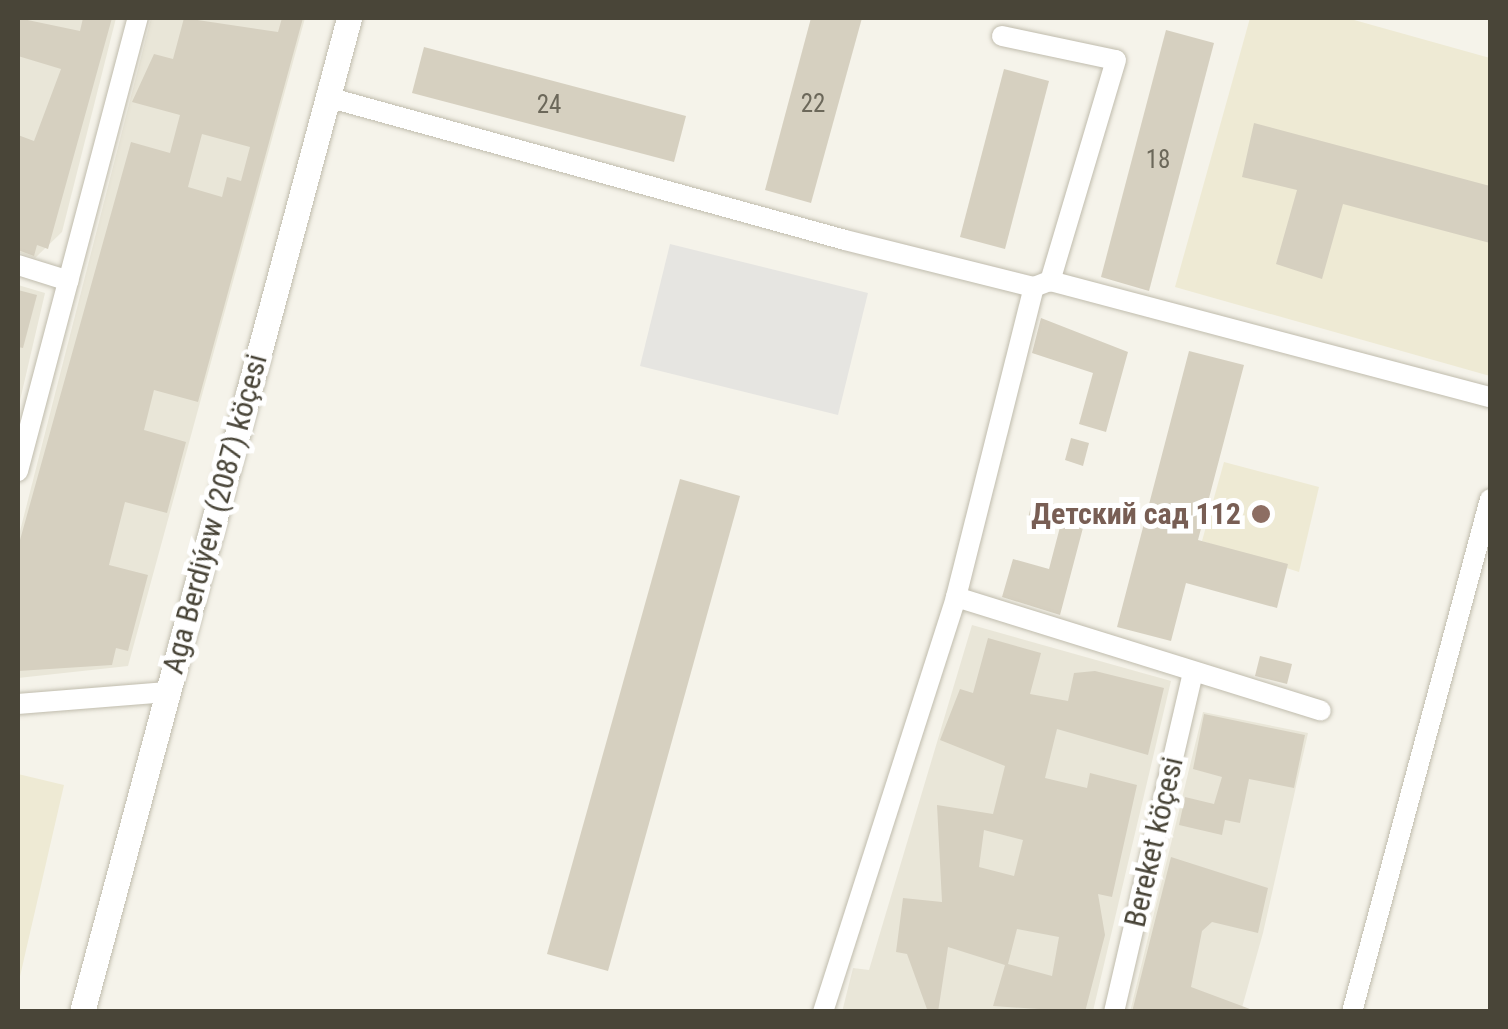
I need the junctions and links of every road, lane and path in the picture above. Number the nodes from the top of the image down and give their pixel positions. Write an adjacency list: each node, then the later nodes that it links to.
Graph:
1 (138, 18): 6 (street)
2 (349, 18): 4 (street, Aga Berdiýew (2087) köçesi)
3 (1002, 36): 7 (street)
4 (327, 98): 7 (street); 13 (street, Aga Berdiýew (2087) köçesi)
5 (18, 266): 6 (street)
6 (69, 280): 9 (street)
7 (1042, 284): 8 (street); 11 (street)
8 (1490, 397)
9 (18, 472)
10 (1490, 498): 19 (street)
11 (956, 597): 12 (street); 17 (street)
12 (1193, 674): 15 (street); 18 (street, Bereket köçesi)
13 (167, 692): 14 (street); 16 (street, Aga Berdiýew (2087) köçesi)
14 (18, 704)
15 (1321, 710)
16 (82, 1012)
17 (823, 1012)
18 (1114, 1012)
19 (1352, 1012)

